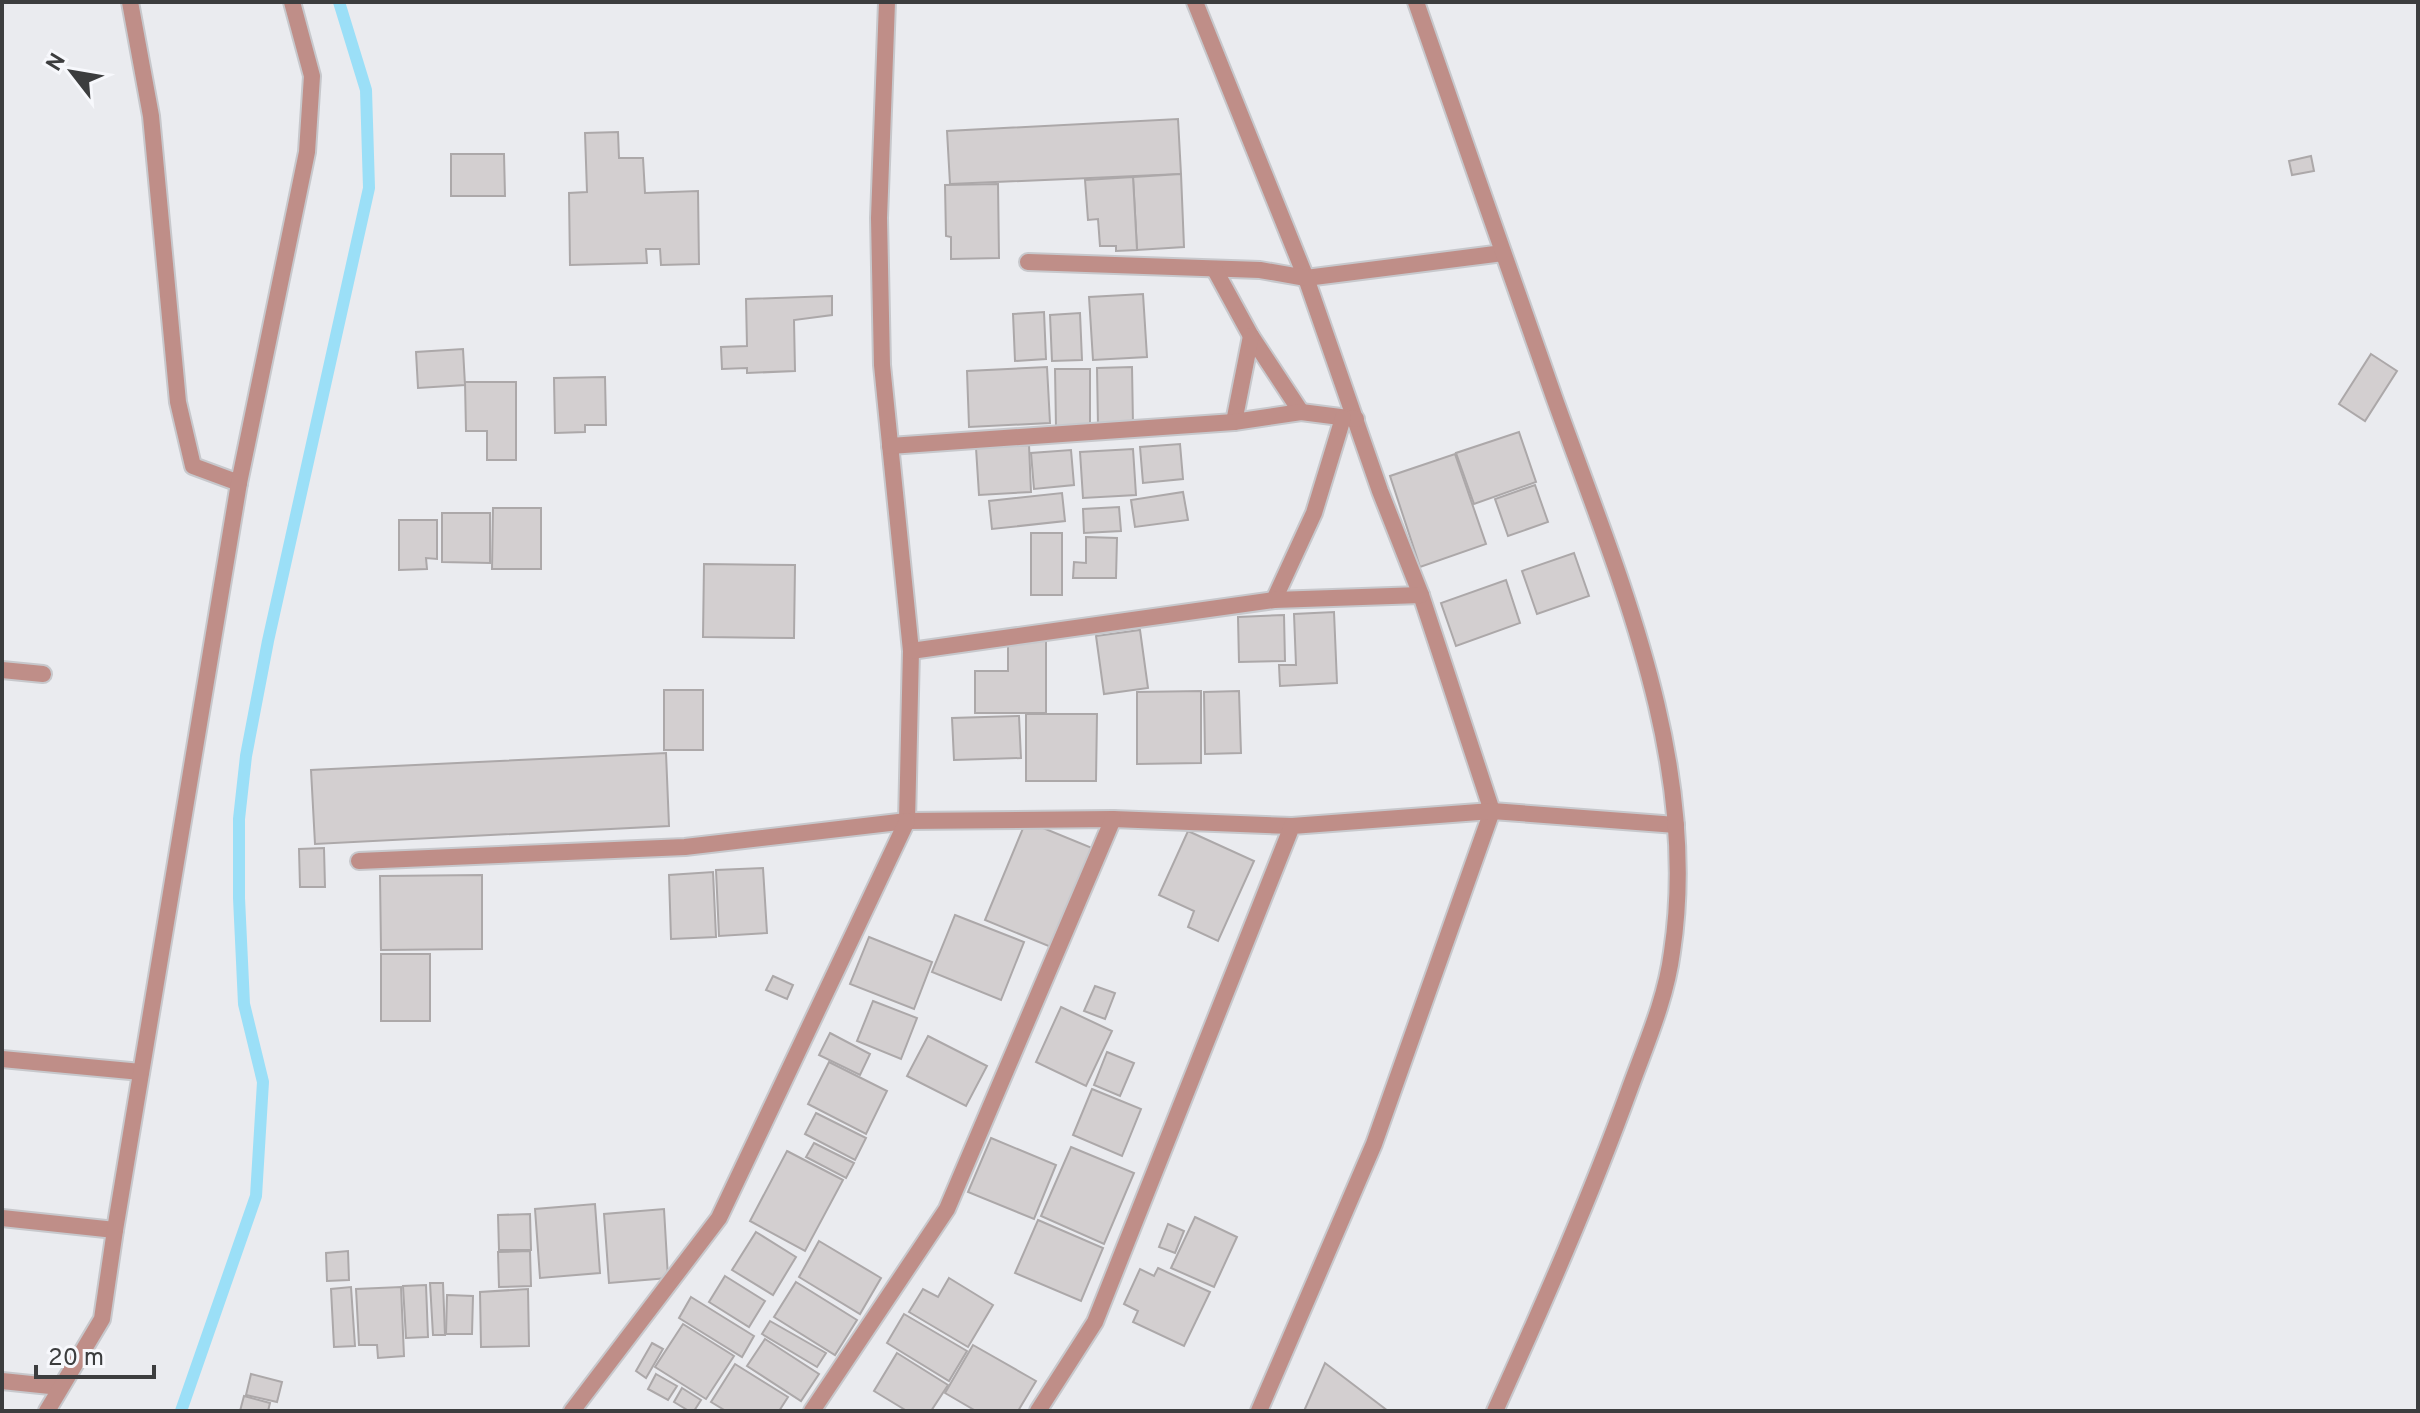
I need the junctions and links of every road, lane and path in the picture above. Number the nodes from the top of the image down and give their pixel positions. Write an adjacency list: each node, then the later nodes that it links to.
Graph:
1 (130, 2): 15 (street)
2 (292, 2): 15 (street)
3 (887, 2): 14 (street)
4 (1195, 2): 9 (street)
5 (1416, 2): 6 (street)
6 (1503, 253): 9 (street); 24 (street)
7 (1028, 262): 8 (street)
8 (1215, 270): 9 (street); 10 (street)
9 (1306, 278): 12 (street)
10 (1251, 336): 11 (street); 13 (street)
11 (1301, 412): 12 (street); 13 (street)
12 (1350, 418): 16 (street); 17 (street)
13 (1234, 422): 14 (street)
14 (890, 446): 18 (street)
15 (239, 483): 28 (street)
16 (1421, 595): 17 (street); 21 (street)
17 (1274, 600): 18 (street)
18 (911, 651): 23 (street)
19 (2, 670): 20 (street)
20 (43, 674)
21 (1492, 811): 24 (street); 25 (street); 37 (street)
22 (1113, 819): 23 (street); 25 (street); 35 (street)
23 (907, 821): 26 (street); 34 (street)
24 (1676, 825): 38 (street)
25 (1292, 826): 36 (street)
26 (359, 861)
27 (2, 1059): 28 (street)
28 (141, 1072): 30 (street)
29 (2, 1218): 30 (street)
30 (115, 1230): 32 (street)
31 (2, 1381): 32 (street)
32 (60, 1387): 33 (street)
33 (47, 1411)
34 (572, 1411)
35 (812, 1411)
36 (1038, 1411)
37 (1259, 1411)
38 (1495, 1411)

